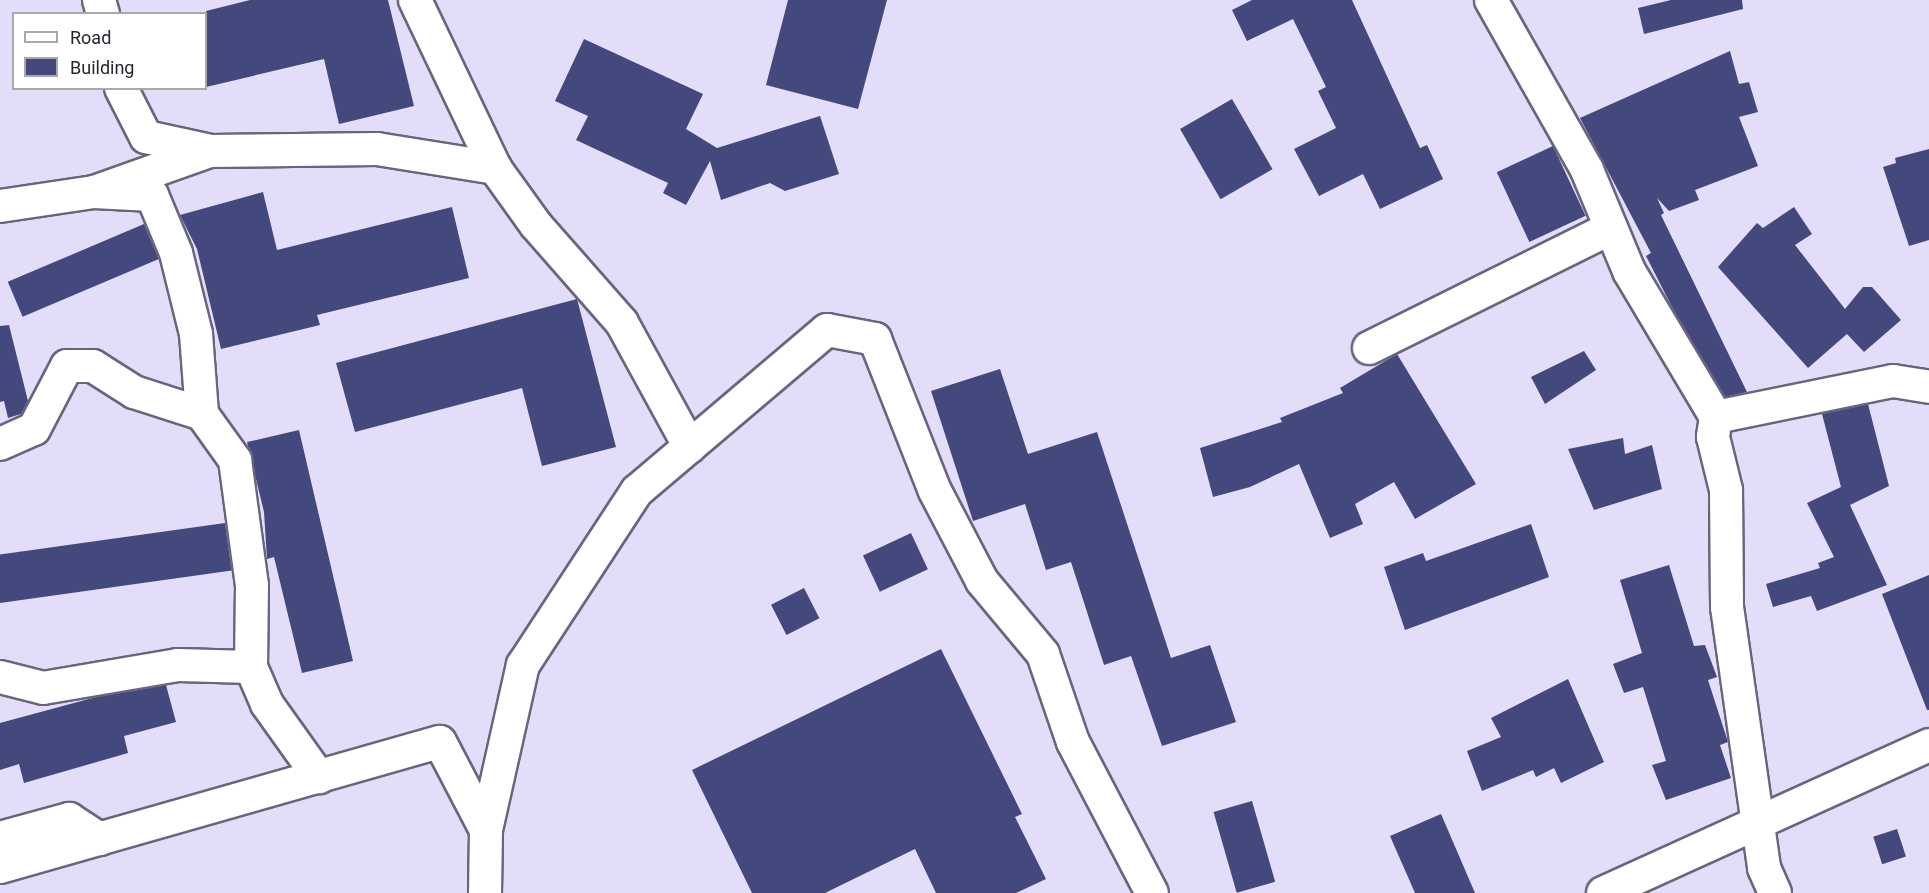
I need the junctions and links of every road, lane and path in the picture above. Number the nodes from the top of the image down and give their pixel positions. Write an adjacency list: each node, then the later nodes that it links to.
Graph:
1 (415, 0): 5 (street)
2 (1491, 0): 8 (street)
3 (122, 90): 4 (street)
4 (211, 151): 5 (street); 6 (street)
5 (495, 168): 14 (street)
6 (94, 192): 7 (street); 11 (street)
7 (0, 206)
8 (1611, 228): 9 (street); 12 (street)
9 (1369, 348)
10 (1929, 387): 12 (street)
11 (202, 414): 13 (street); 15 (street)
12 (1716, 417): 19 (street)
13 (0, 444)
14 (690, 447): 20 (street); 25 (street)
15 (251, 667): 16 (street); 18 (street)
16 (0, 677)
17 (1929, 745): 19 (street)
18 (319, 777): 20 (street); 22 (street)
19 (1758, 819): 26 (street); 27 (street)
20 (486, 830): 24 (street)
21 (0, 838): 22 (street)
22 (100, 839): 23 (street)
23 (0, 867)
24 (485, 893)
25 (1152, 893)
26 (1604, 893)
27 (1775, 893)

